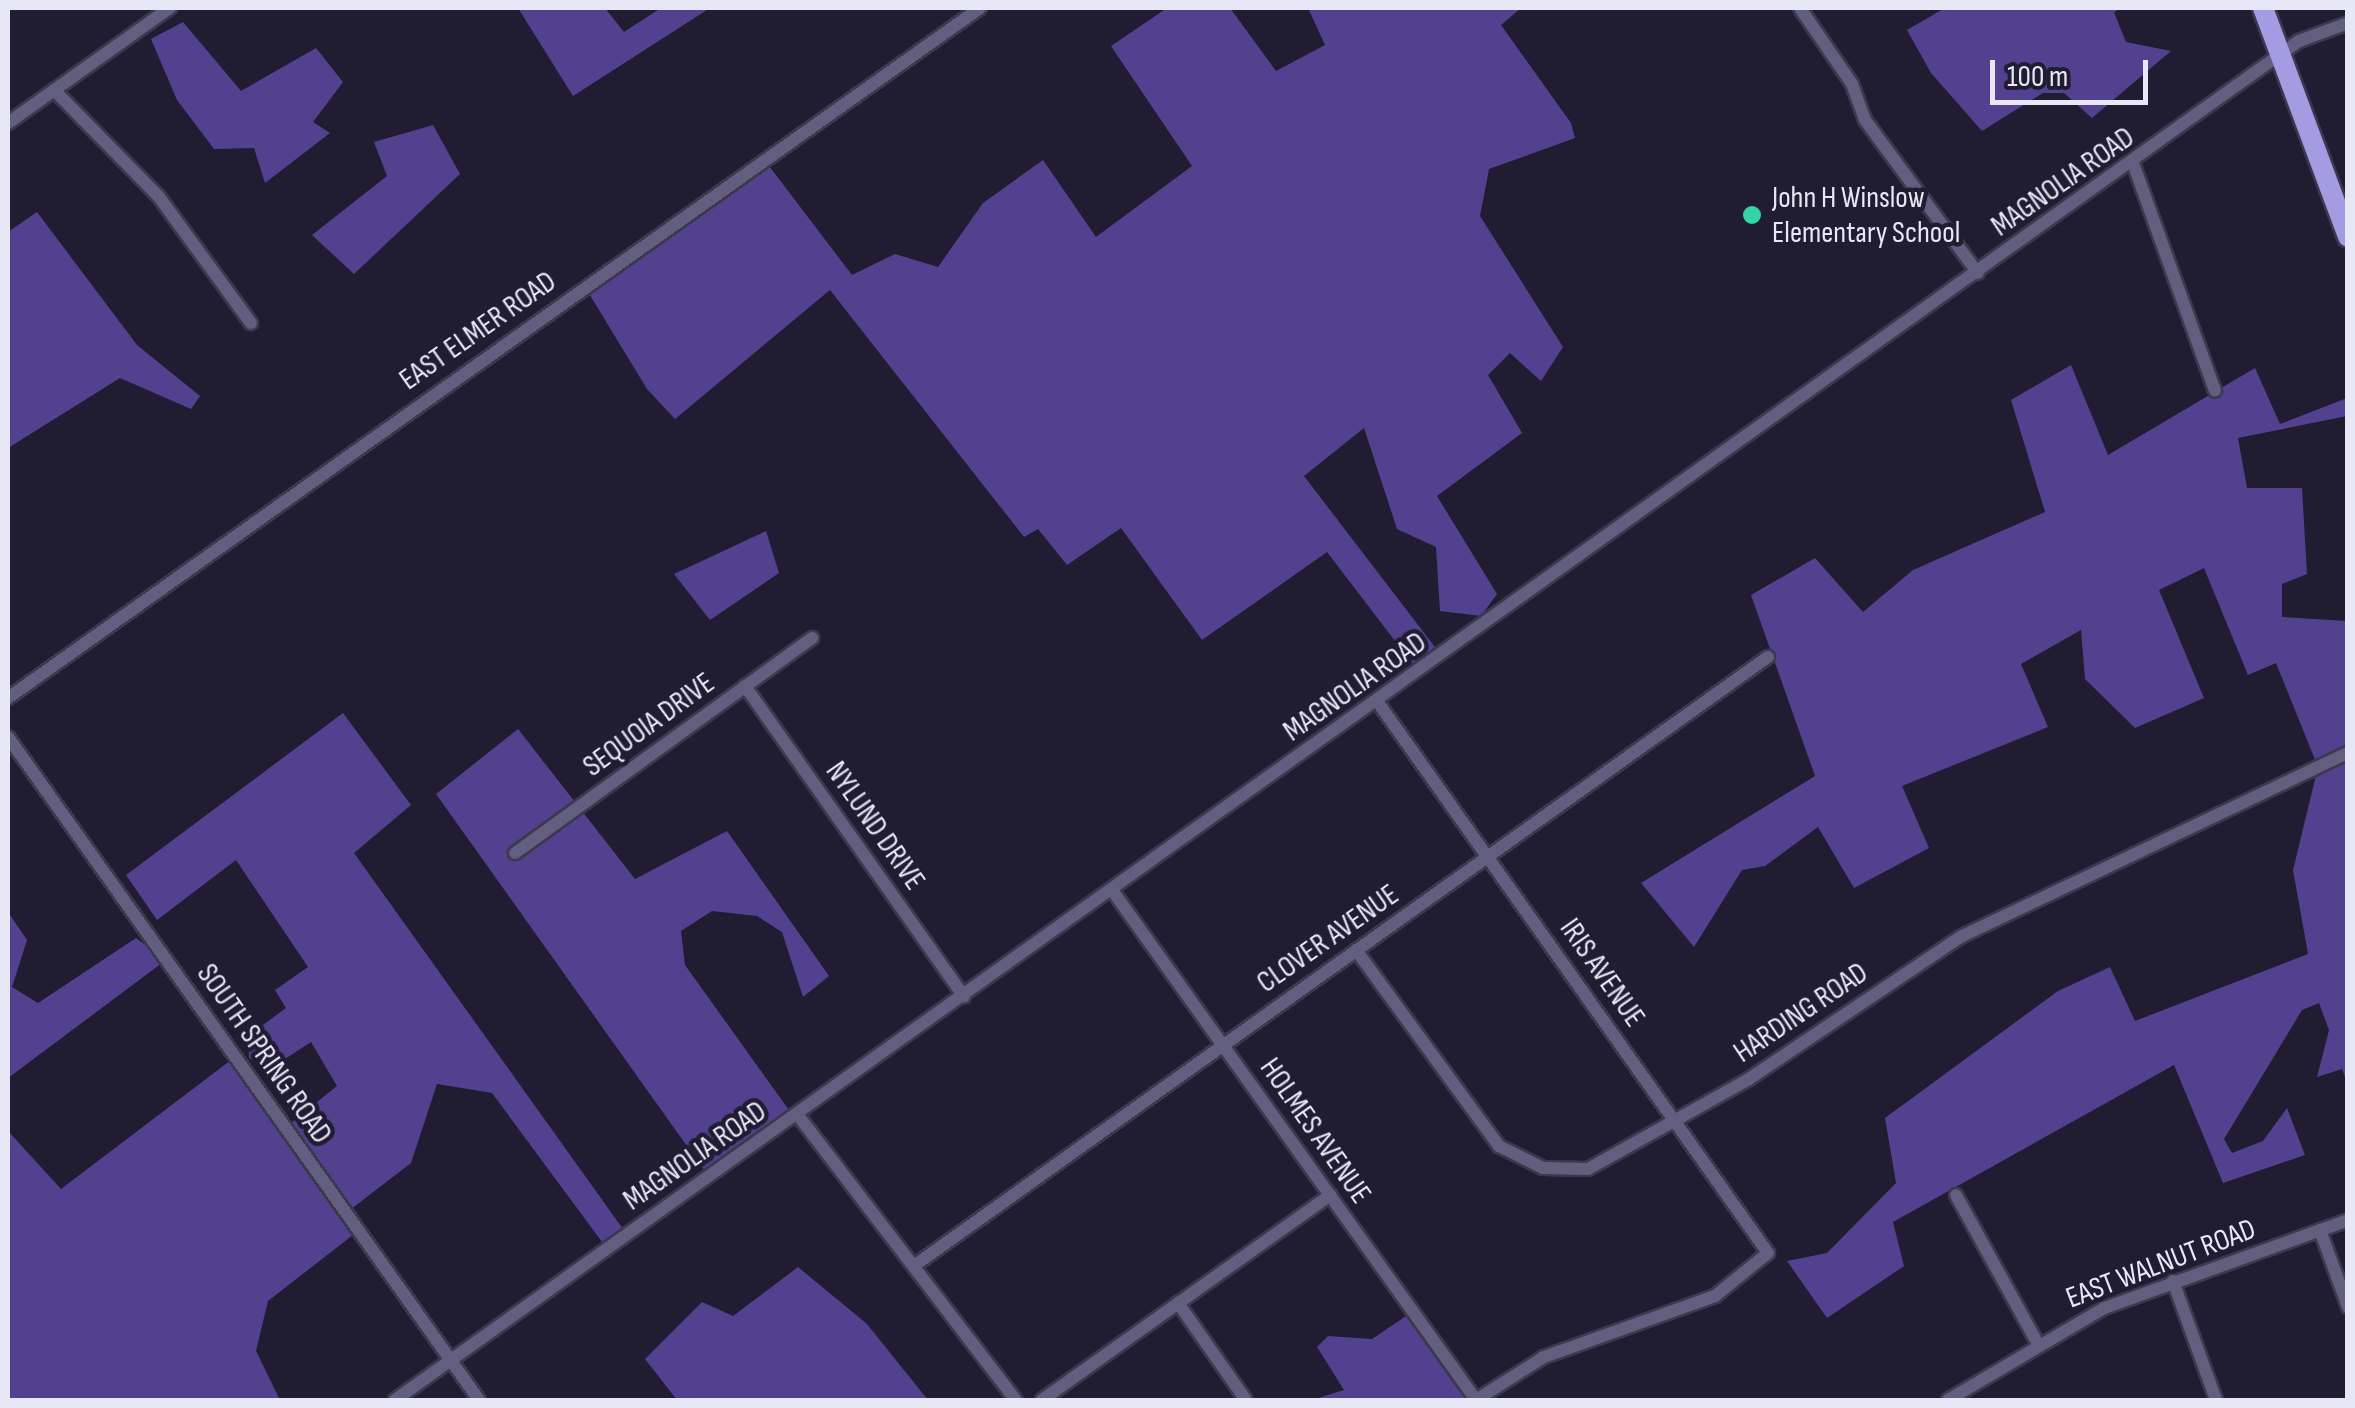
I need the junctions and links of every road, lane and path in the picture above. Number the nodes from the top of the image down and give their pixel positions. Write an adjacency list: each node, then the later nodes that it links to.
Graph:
1 (170, 8): 7 (street)
2 (980, 8): 17 (street, EAST ELMER ROAD)
3 (1800, 8): 11 (street)
4 (2264, 8): 6 (main road)
5 (2348, 23): 6 (street, MAGNOLIA ROAD)
6 (2281, 54): 9 (street, MAGNOLIA ROAD); 10 (main road)
7 (54, 90): 8 (street); 12 (street)
8 (8, 123)
9 (2133, 163): 11 (street, MAGNOLIA ROAD); 13 (street)
10 (2348, 237)
11 (1978, 273): 18 (street, MAGNOLIA ROAD)
12 (250, 323)
13 (2215, 391)
14 (812, 638): 16 (street, SEQUOIA DRIVE)
15 (1768, 657): 22 (street, CLOVER AVENUE)
16 (745, 686): 21 (street, SEQUOIA DRIVE); 25 (street, NYLUND DRIVE)
17 (8, 698)
18 (1377, 702): 22 (street, IRIS AVENUE); 23 (street, MAGNOLIA ROAD)
19 (8, 737): 38 (street, SOUTH SPRING ROAD)
20 (2348, 753): 28 (street, HARDING ROAD)
21 (515, 853)
22 (1488, 856): 24 (street, CLOVER AVENUE); 28 (street, IRIS AVENUE)
23 (1112, 890): 25 (street, MAGNOLIA ROAD); 26 (street, HOLMES AVENUE)
24 (1356, 950): 26 (street, CLOVER AVENUE); 28 (street, HARDING ROAD)
25 (964, 996): 27 (street, MAGNOLIA ROAD)
26 (1223, 1045): 29 (street, HOLMES AVENUE); 33 (street, CLOVER AVENUE)
27 (797, 1114): 33 (street); 38 (street, MAGNOLIA ROAD)
28 (1675, 1120): 44 (street, IRIS AVENUE)
29 (1330, 1195): 35 (street); 44 (street, HOLMES AVENUE)
30 (1956, 1195): 37 (street)
31 (2348, 1220): 32 (street, EAST WALNUT ROAD)
32 (2320, 1230): 34 (street, EAST WALNUT ROAD); 36 (street)
33 (918, 1263): 41 (street)
34 (2173, 1281): 37 (street, EAST WALNUT ROAD); 46 (street)
35 (1178, 1303): 42 (street); 43 (street)
36 (2348, 1307)
37 (2038, 1344): 45 (street, EAST WALNUT ROAD)
38 (451, 1361): 39 (street, MAGNOLIA ROAD); 40 (street, SOUTH SPRING ROAD)
39 (395, 1400)
40 (479, 1400)
41 (1016, 1400)
42 (1042, 1400)
43 (1246, 1400)
44 (1476, 1400)
45 (1948, 1400)
46 (2216, 1400)

